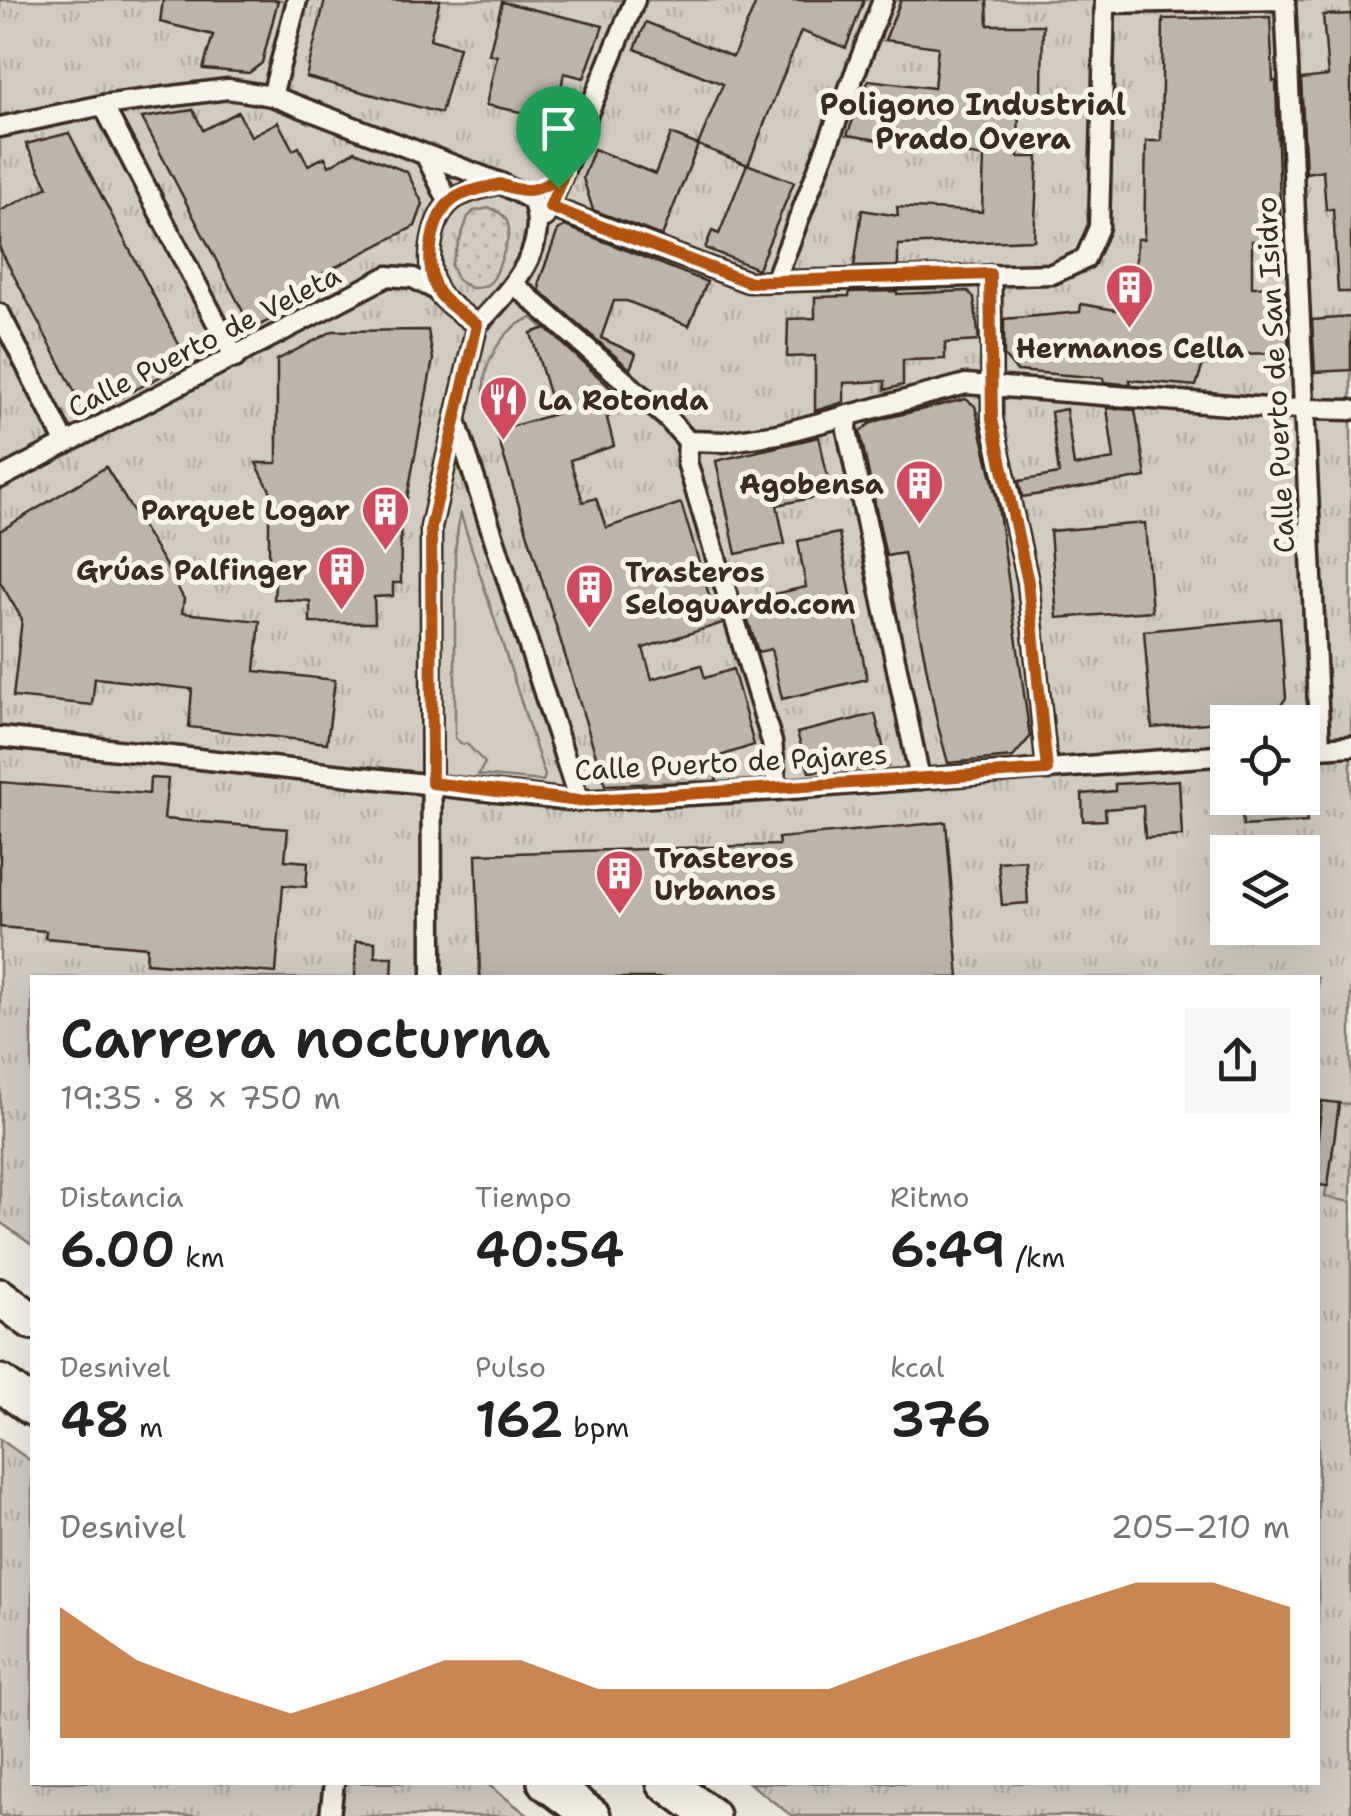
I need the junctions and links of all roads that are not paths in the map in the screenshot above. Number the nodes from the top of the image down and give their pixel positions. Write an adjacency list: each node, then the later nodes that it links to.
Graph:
1 (297, 0): 6 (street)
2 (883, 0): 17 (street)
3 (1285, 0): 5 (street); 24 (street, Calle Puerto de San Isidro)
4 (630, 1): 10 (street)
5 (1105, 1): 16 (street)
6 (272, 96): 7 (street); 9 (street)
7 (103, 105): 8 (street); 22 (street)
8 (0, 127)
9 (426, 156): 11 (street); 13 (street)
10 (564, 173): 12 (street); 14 (street)
11 (500, 184): 12 (street); 13 (street)
12 (521, 192): 15 (street)
13 (449, 203): 19 (street)
14 (550, 207): 15 (street); 17 (street)
15 (540, 229): 18 (street)
16 (990, 274): 17 (street); 23 (street)
17 (774, 281)
18 (516, 286): 21 (street); 28 (street)
19 (436, 290): 21 (street); 22 (street, Calle Puerto de Veleta)
20 (0, 314): 29 (street)
21 (477, 325): 27 (street)
22 (235, 358): 29 (street, Calle Puerto de Veleta)
23 (992, 384): 24 (street); 26 (street); 36 (street)
24 (1302, 408): 25 (street); 31 (street, Calle Puerto de San Isidro)
25 (1351, 410)
26 (848, 415): 28 (street); 37 (street)
27 (455, 418): 38 (street); 40 (street)
28 (688, 441): 39 (street)
29 (66, 444): 30 (street, Calle Puerto de Veleta)
30 (0, 478)
31 (1311, 705)
32 (0, 737): 38 (street, Calle Puerto de Pajares)
33 (1351, 746): 34 (street)
34 (1320, 748)
35 (1210, 756): 36 (street, Calle Puerto de Pajares)
36 (1047, 770): 37 (street, Calle Puerto de Pajares)
37 (920, 779): 39 (street, Calle Puerto de Pajares)
38 (432, 783): 40 (street, Calle Puerto de Pajares); 41 (street)
39 (778, 790): 40 (street, Calle Puerto de Pajares)
40 (579, 801)
41 (432, 975)
42 (0, 1297): 43 (highway)
43 (30, 1320)
44 (0, 1383): 45 (highway)
45 (30, 1406)
46 (334, 1785): 49 (street)
47 (550, 1785): 50 (highway)
48 (669, 1785): 51 (highway)
49 (330, 1816)
50 (592, 1816)
51 (711, 1816)

